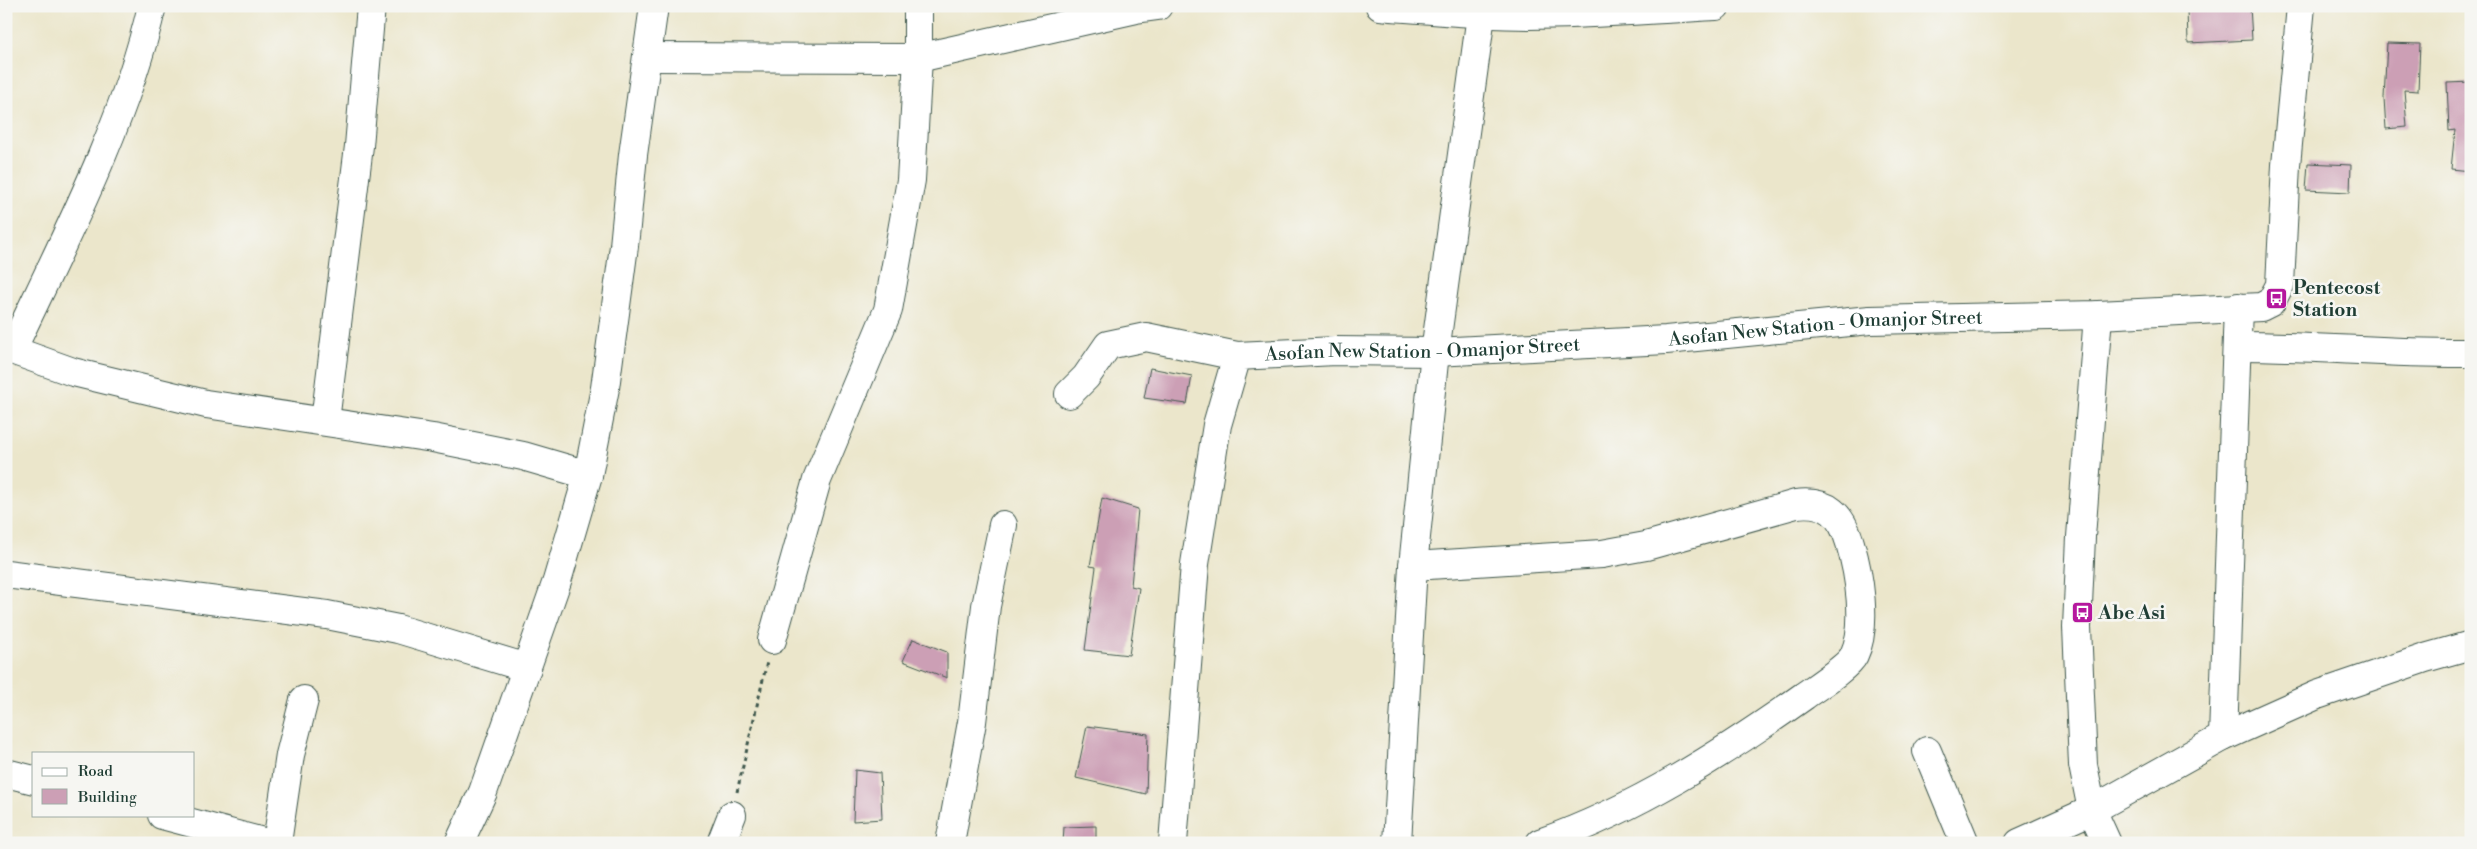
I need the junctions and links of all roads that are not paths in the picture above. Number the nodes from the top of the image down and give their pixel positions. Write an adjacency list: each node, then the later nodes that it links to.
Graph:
1 (152, 6): 15 (street)
2 (371, 6): 20 (street)
3 (654, 6): 10 (street)
4 (918, 6): 11 (street)
5 (1158, 6): 11 (street)
6 (1380, 6): 9 (street)
7 (1716, 6): 9 (street)
8 (2301, 6): 12 (street, Asofan New Station - Omanjor Street)
9 (1481, 14): 16 (street)
10 (648, 57): 11 (street); 21 (street)
11 (918, 58): 25 (street)
12 (2238, 308): 13 (street, Asofan New Station - Omanjor Street); 14 (street)
13 (2098, 315): 16 (street, Asofan New Station - Omanjor Street); 33 (street)
14 (2237, 346): 17 (street); 29 (street)
15 (9, 349): 20 (street)
16 (1435, 352): 18 (street, Asofan New Station - Omanjor Street); 23 (street)
17 (2471, 353)
18 (1237, 356): 19 (street); 41 (street, Asofan New Station - Omanjor Street)
19 (1069, 394)
20 (325, 421): 21 (street)
21 (588, 475): 27 (street)
22 (1003, 525): 40 (street)
23 (1412, 566): 42 (street); 43 (street)
24 (6, 574): 27 (street)
25 (772, 640)
26 (2471, 645): 29 (street)
27 (527, 668): 38 (street)
28 (304, 700): 37 (street)
29 (2223, 737): 33 (street)
30 (1927, 752): 44 (street)
31 (6, 773): 32 (street)
32 (32, 780)
33 (2092, 810): 45 (street); 46 (street)
34 (732, 815): 39 (street)
35 (166, 816): 36 (street)
36 (267, 843)
37 (278, 843)
38 (460, 843)
39 (721, 843)
40 (950, 843)
41 (1173, 843)
42 (1397, 843)
43 (1540, 843)
44 (1965, 843)
45 (2019, 843)
46 (2107, 843)

